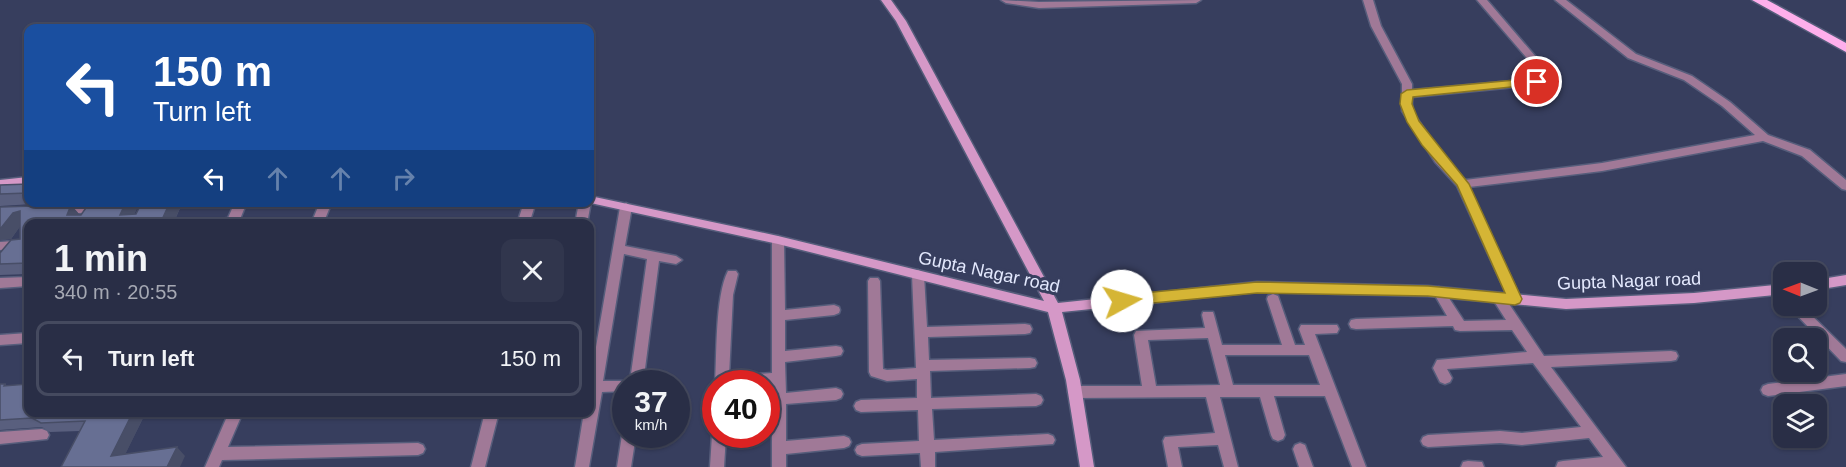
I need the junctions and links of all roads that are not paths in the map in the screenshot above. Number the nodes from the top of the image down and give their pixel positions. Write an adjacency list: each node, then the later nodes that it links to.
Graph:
1 (886, 0): 40 (street)
2 (1006, 0): 3 (street)
3 (1196, 0)
4 (1368, 0): 11 (street)
5 (1482, 0): 11 (street)
6 (1560, 0): 12 (street)
7 (1758, 0): 10 (main road)
8 (1775, 0): 9 (main road)
9 (1846, 39)
10 (1846, 48)
11 (1407, 94): 15 (street)
12 (1764, 137): 15 (street); 16 (street)
13 (24, 181): 14 (street)
14 (0, 184)
15 (1462, 184): 39 (street)
16 (1846, 186)
17 (594, 201): 19 (street, Gupta Nagar road)
18 (85, 207): 20 (street)
19 (626, 207): 21 (street, Gupta Nagar road); 24 (street)
20 (52, 210)
21 (778, 240): 29 (street, Gupta Nagar road); 43 (street)
22 (22, 245): 23 (street); 26 (street)
23 (0, 246)
24 (619, 249): 25 (street); 70 (street)
25 (654, 256): 27 (street); 63 (street)
26 (5, 258)
27 (676, 260)
28 (732, 274): 64 (street)
29 (918, 275): 40 (street, Gupta Nagar road); 50 (street)
30 (1846, 280): 34 (street)
31 (874, 281): 66 (street)
32 (24, 282): 33 (street)
33 (0, 283)
34 (1827, 283)
35 (1439, 292): 37 (street, Gupta Nagar road); 40 (street, Gupta Nagar road); 45 (street)
36 (1773, 292): 39 (street, Gupta Nagar road)
37 (1498, 298): 39 (street, Gupta Nagar road); 47 (street)
38 (1272, 299): 55 (street)
39 (1515, 299)
40 (1054, 308): 76 (street)
41 (834, 310): 43 (street)
42 (1208, 315): 51 (street)
43 (778, 316): 59 (street)
44 (1804, 316): 60 (street)
45 (1456, 321): 46 (street); 47 (street)
46 (1356, 324)
47 (1516, 325): 61 (street)
48 (1025, 329): 50 (street)
49 (1332, 329): 56 (street)
50 (921, 333): 66 (street)
51 (1213, 333): 54 (street); 77 (street)
52 (24, 338): 53 (street)
53 (0, 340)
54 (1217, 350): 55 (street); 75 (street)
55 (1290, 350): 56 (street)
56 (1314, 350): 72 (street)
57 (836, 351): 59 (street)
58 (1671, 356): 61 (street)
59 (778, 357): 65 (street)
60 (1846, 357)
61 (1539, 360): 67 (street); 87 (street)
62 (1030, 363): 66 (street)
63 (638, 370)
64 (723, 370)
65 (778, 370)
66 (923, 370): 82 (street)
67 (1445, 378)
68 (1846, 381): 73 (street)
69 (612, 386): 70 (street)
70 (595, 387): 78 (street)
71 (1265, 390): 72 (street); 75 (street); 89 (street)
72 (1329, 390): 115 (street)
73 (1768, 390)
74 (1212, 391): 75 (street); 77 (street); 91 (street)
75 (1228, 391)
76 (1075, 392): 77 (street); 111 (street)
77 (1150, 392)
78 (594, 393)
79 (836, 394): 80 (street)
80 (780, 399)
81 (1036, 400): 82 (street)
82 (925, 404): 83 (street); 95 (street)
83 (861, 406)
84 (234, 417): 103 (street)
85 (491, 417): 105 (street)
86 (590, 417): 106 (street)
87 (1592, 432): 93 (street); 104 (street)
88 (42, 435): 90 (street)
89 (1278, 435)
90 (0, 438)
91 (1224, 439): 112 (street); 113 (street)
92 (1048, 440): 95 (street)
93 (1428, 441)
94 (844, 442): 99 (street)
95 (927, 446): 102 (street); 110 (street)
96 (627, 448): 107 (street)
97 (718, 448): 108 (street)
98 (778, 448): 109 (street)
99 (780, 448)
100 (418, 449): 103 (street)
101 (1300, 449): 114 (street)
102 (862, 450)
103 (214, 461)
104 (1617, 465): 118 (street)
105 (478, 467)
106 (582, 467)
107 (624, 467)
108 (717, 467)
109 (779, 467)
110 (928, 467)
111 (1088, 467)
112 (1175, 467)
113 (1231, 467)
114 (1306, 467)
115 (1359, 467)
116 (1468, 467): 117 (street)
117 (1477, 467)
118 (1563, 467)

